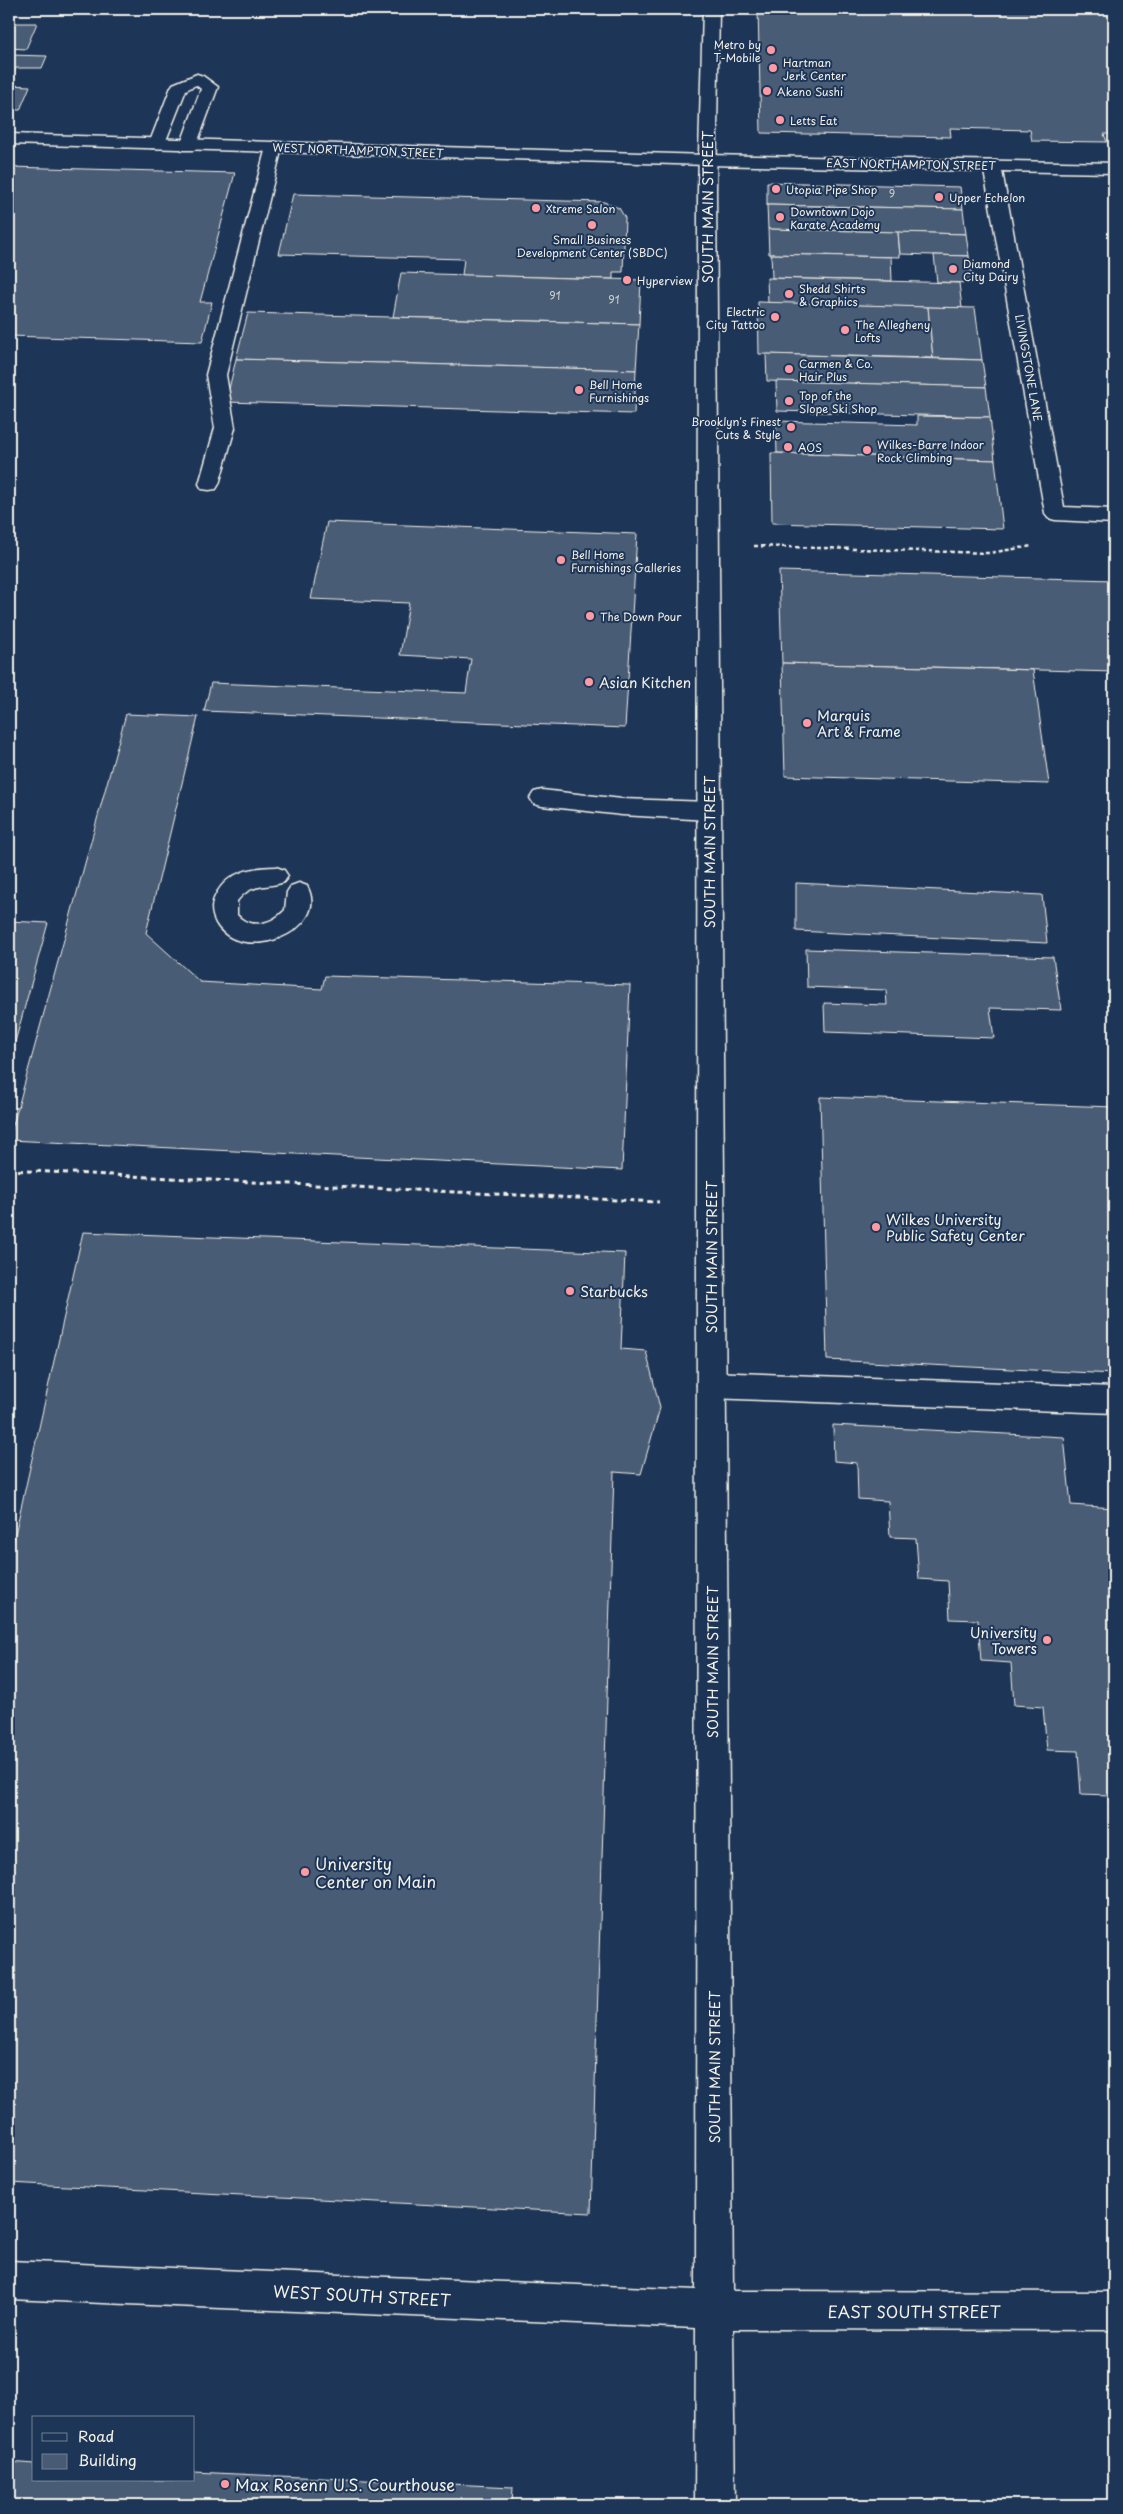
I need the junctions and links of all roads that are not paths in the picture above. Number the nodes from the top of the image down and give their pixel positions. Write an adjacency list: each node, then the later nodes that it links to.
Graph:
1 (711, 9): 6 (street, SOUTH MAIN STREET)
2 (9, 139): 3 (street, WEST NORTHAMPTON STREET)
3 (157, 144): 4 (street, WEST NORTHAMPTON STREET); 4 (street)
4 (188, 146): 5 (street, WEST NORTHAMPTON STREET)
5 (274, 147): 6 (street, WEST NORTHAMPTON STREET); 9 (street)
6 (707, 160): 7 (street, EAST NORTHAMPTON STREET); 12 (street, SOUTH MAIN STREET)
7 (992, 165): 8 (street, EAST NORTHAMPTON STREET); 10 (street, LIVINGSTONE LANE)
8 (1114, 168)
9 (208, 484)
10 (1114, 516)
11 (542, 798): 12 (street)
12 (709, 811): 15 (street, SOUTH MAIN STREET)
13 (276, 876): 14 (street)
14 (299, 892)
15 (711, 1385): 16 (street); 18 (street, SOUTH MAIN STREET)
16 (1114, 1400)
17 (9, 2280): 18 (street, WEST SOUTH STREET)
18 (714, 2310): 19 (street, EAST SOUTH STREET); 20 (street, SOUTH MAIN STREET)
19 (1114, 2311)
20 (715, 2505)

